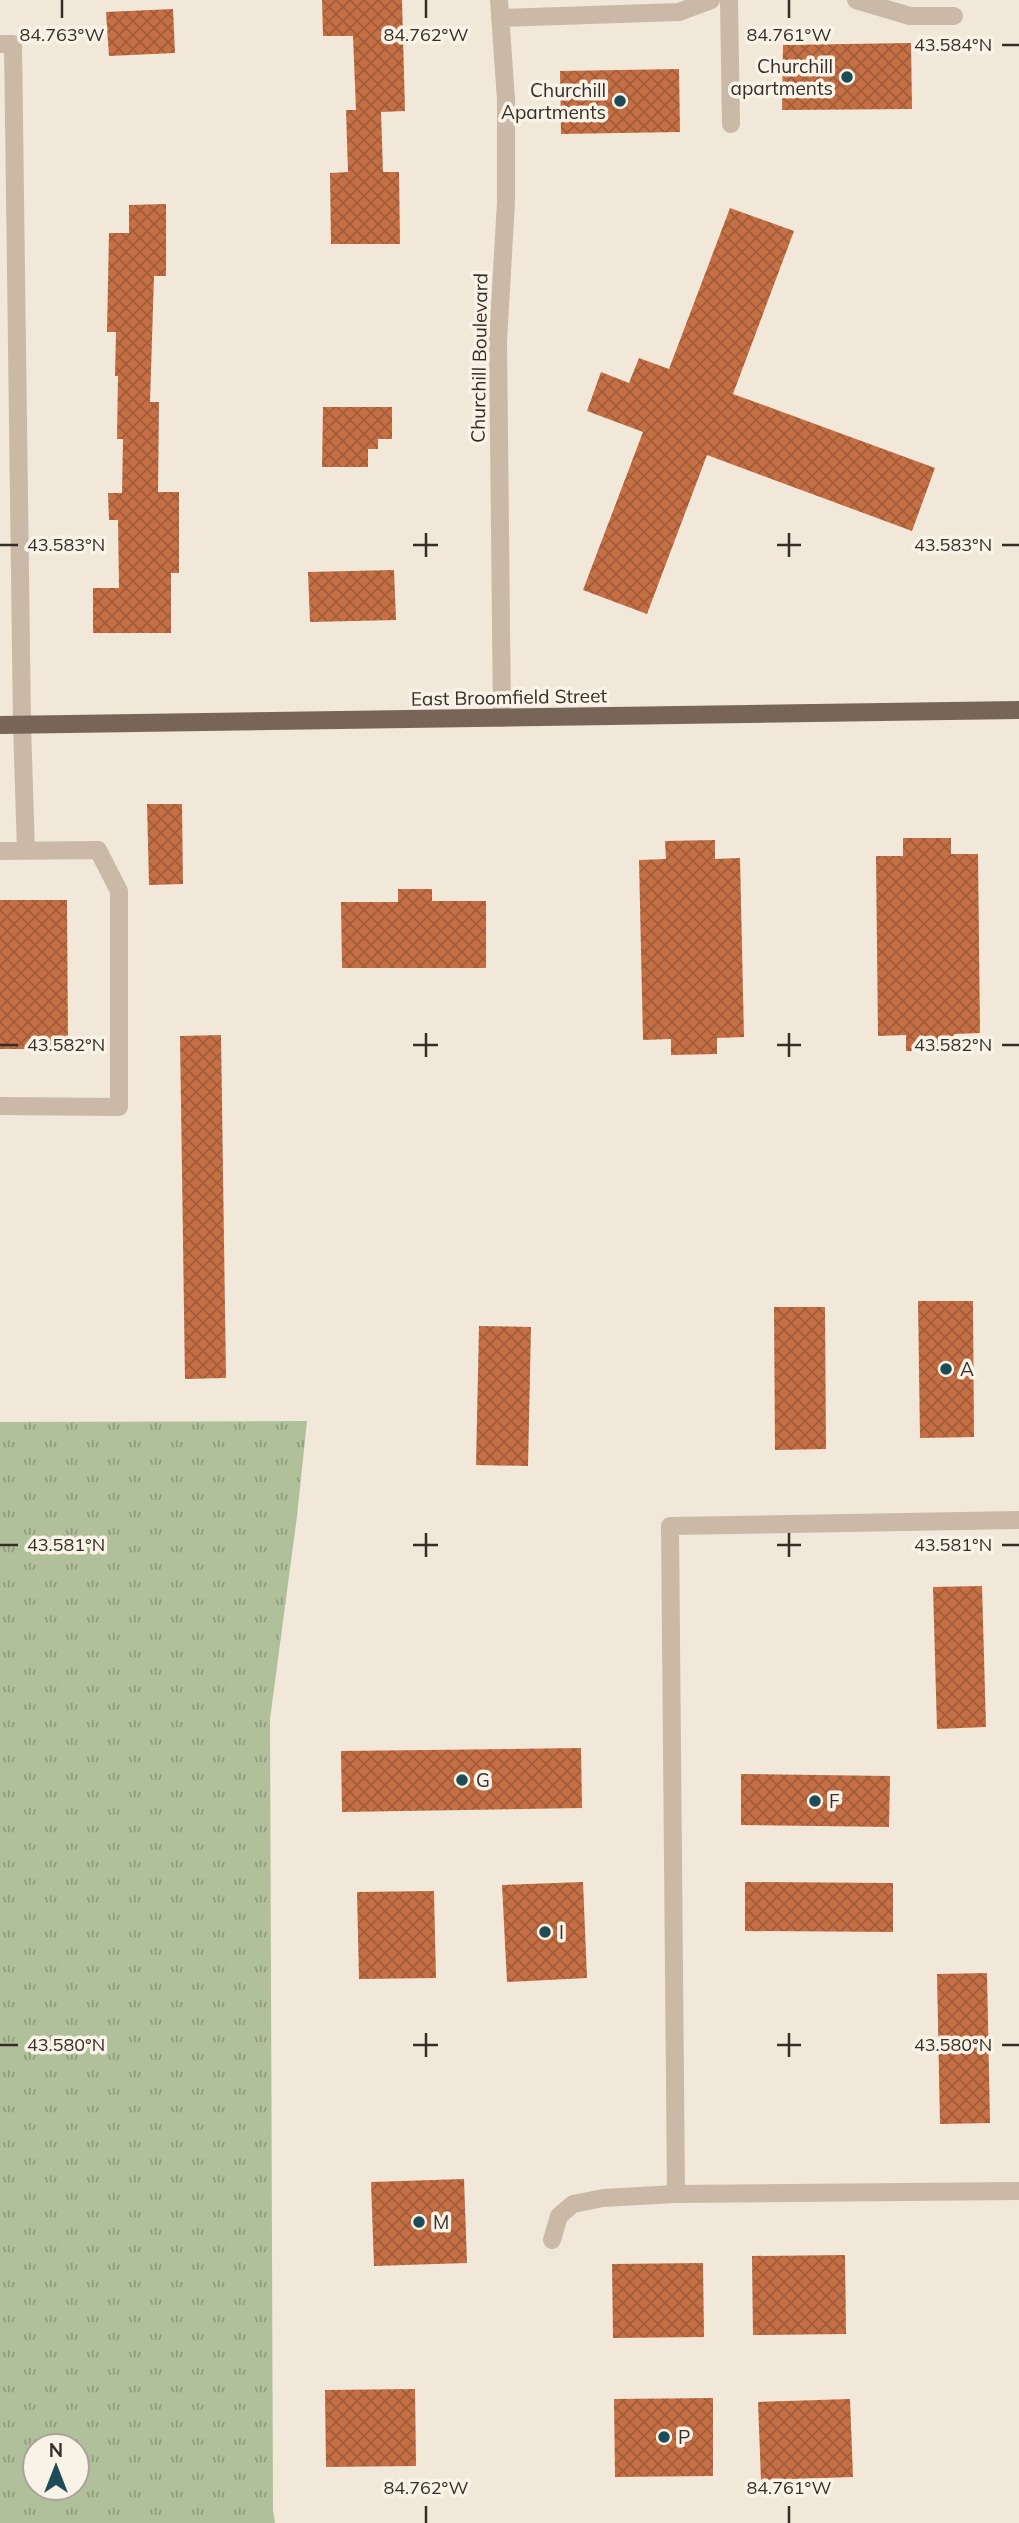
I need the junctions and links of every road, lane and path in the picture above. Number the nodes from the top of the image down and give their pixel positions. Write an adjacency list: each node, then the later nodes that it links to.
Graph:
1 (711, 0): 4 (street)
2 (729, 0): 7 (street)
3 (856, 0): 5 (street)
4 (500, 9): 9 (street, Churchill Boulevard)
5 (954, 16)
6 (6, 44): 11 (street)
7 (730, 124)
8 (1019, 710): 9 (main road, East Broomfield Street)
9 (502, 718): 11 (main road, East Broomfield Street)
10 (0, 725): 11 (main road, East Broomfield Street)
11 (22, 725): 13 (street)
12 (0, 851): 13 (street)
13 (26, 851): 14 (street)
14 (0, 1106)
15 (1019, 1520): 17 (street)
16 (1019, 2191): 17 (street)
17 (676, 2194): 18 (street)
18 (552, 2239)

